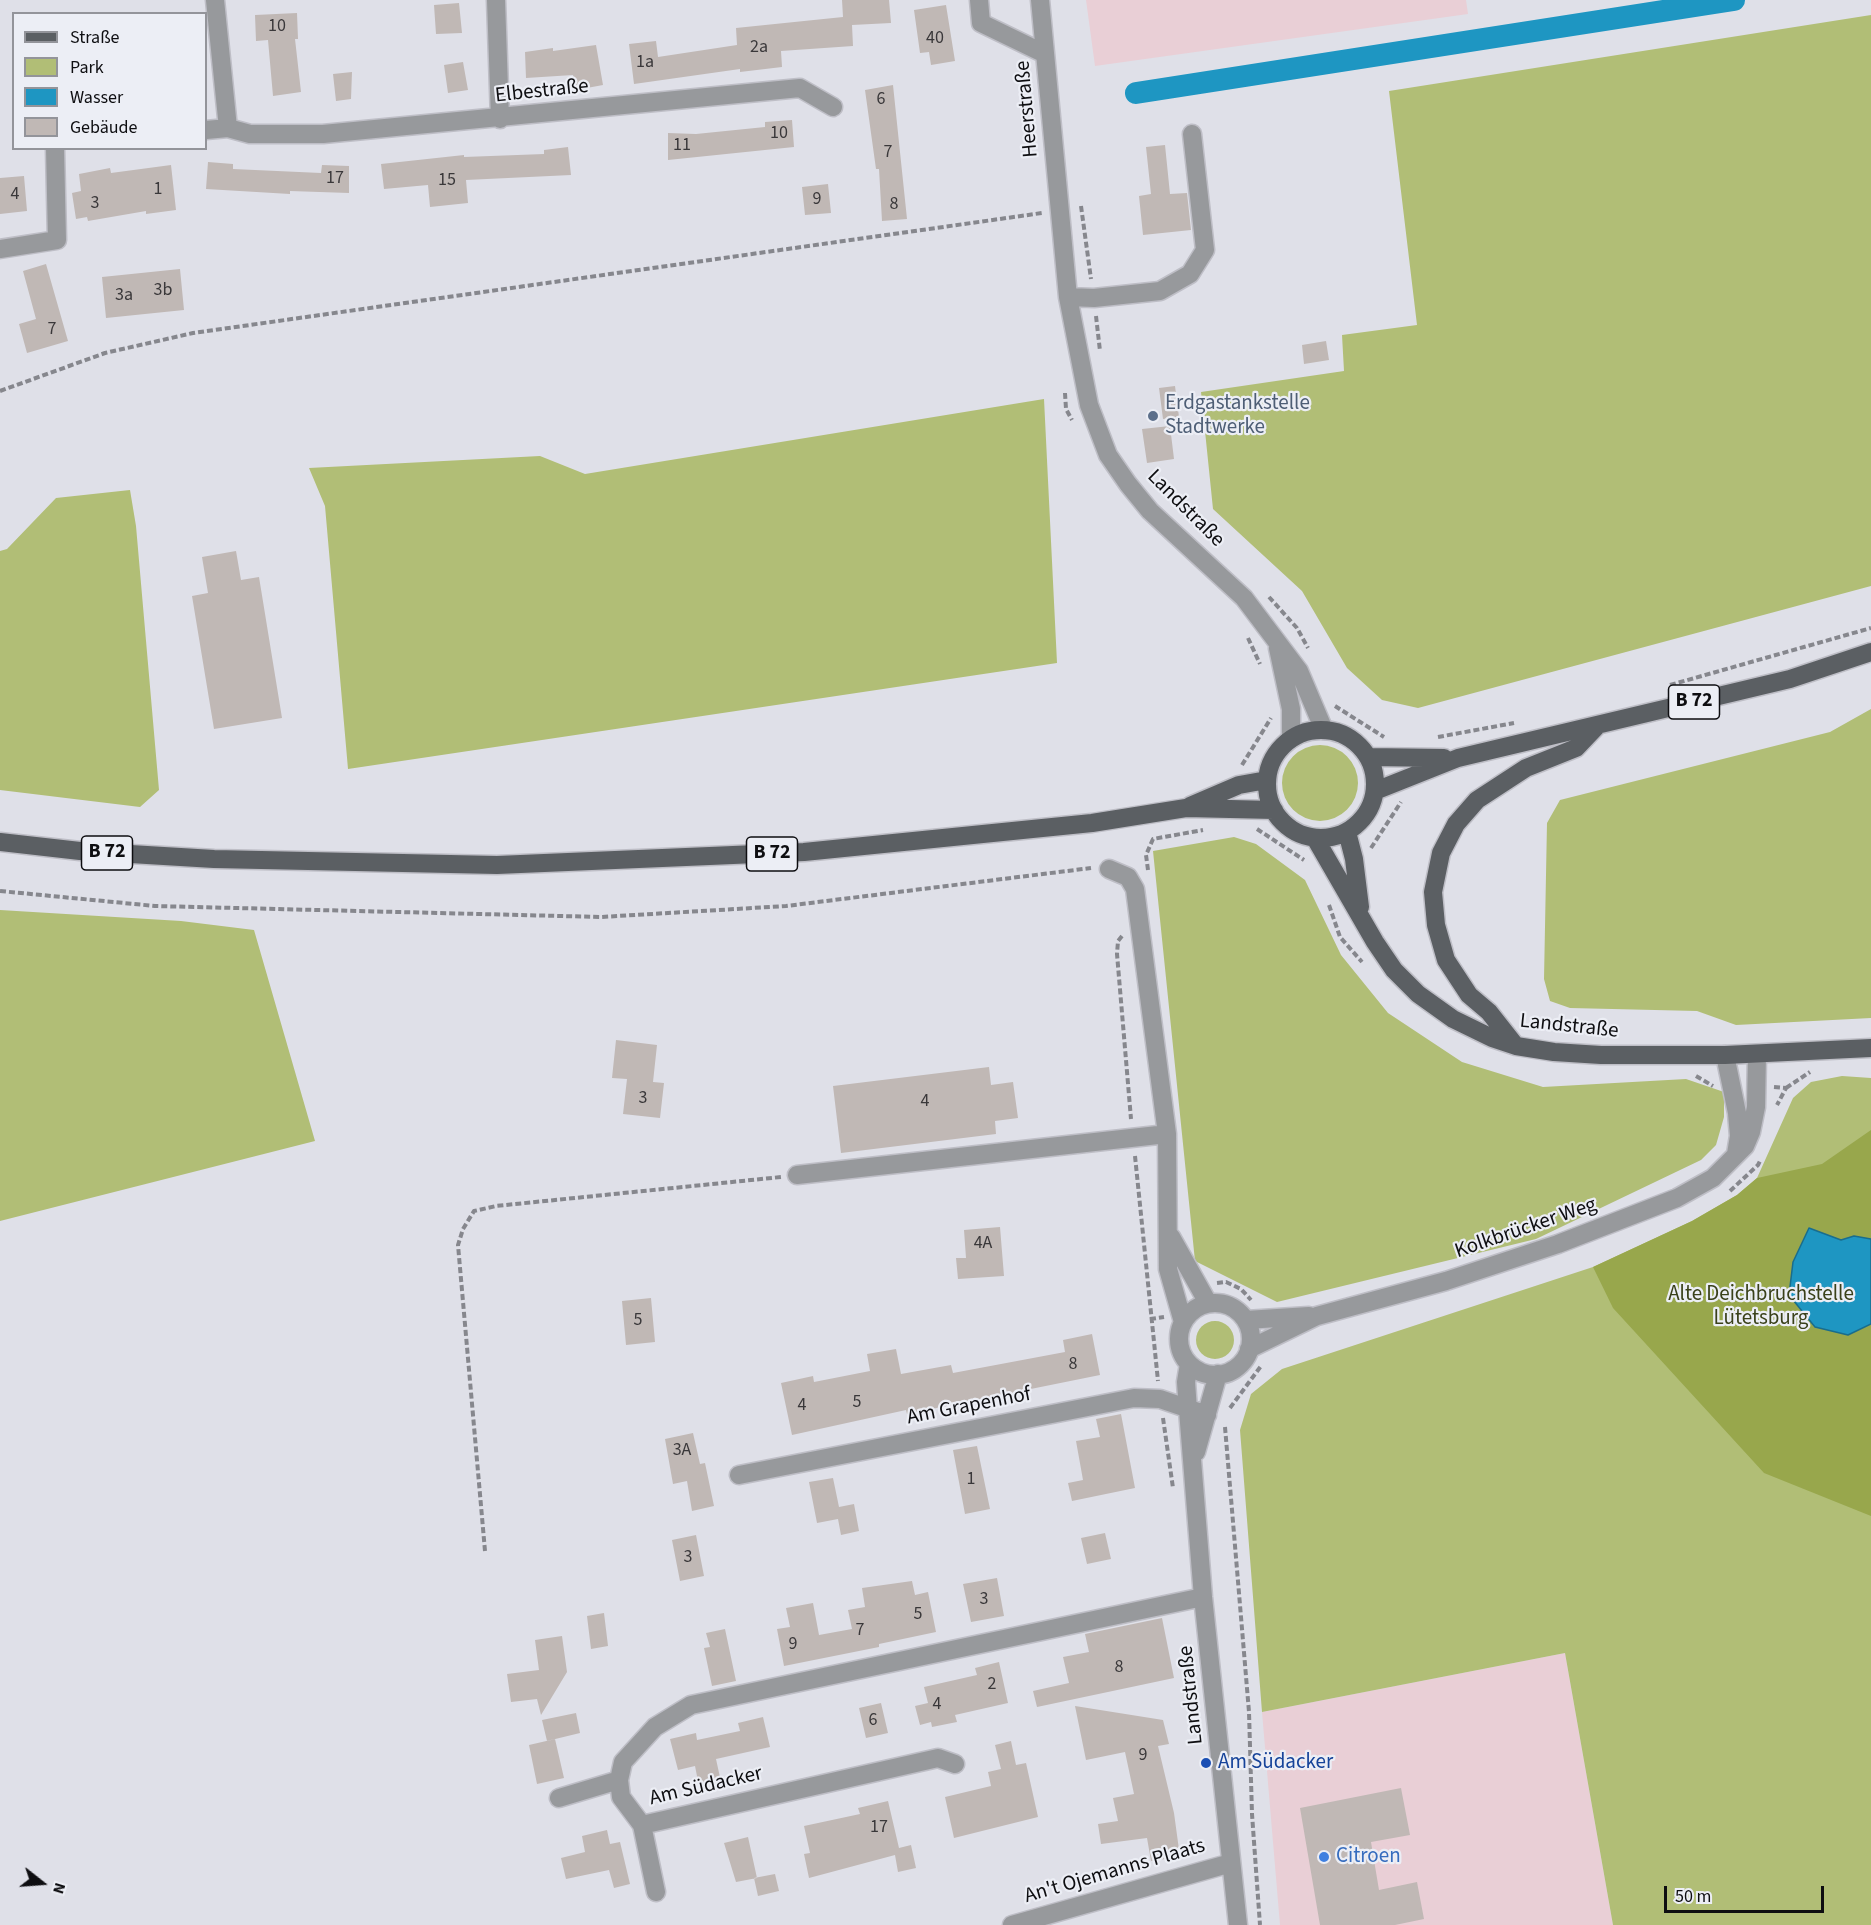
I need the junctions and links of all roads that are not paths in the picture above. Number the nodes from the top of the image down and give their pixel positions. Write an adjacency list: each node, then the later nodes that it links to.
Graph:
1 (215, 0): 8 (street)
2 (496, 0): 7 (street)
3 (979, 0): 5 (street)
4 (1040, 0): 5 (street, Heerstraße)
5 (1045, 54): 12 (street, Heerstraße)
6 (833, 107): 7 (street, Elbestraße)
7 (500, 119): 8 (street, Elbestraße)
8 (228, 129): 9 (street, Elbestraße)
9 (207, 130)
10 (1192, 134): 14 (street)
11 (55, 150): 13 (street)
12 (1060, 210): 14 (street, Landstraße)
13 (0, 249)
14 (1068, 297): 15 (street, Landstraße)
15 (1277, 643): 18 (street, Landstraße); 19 (street, Landstraße)
16 (1871, 652): 17 (main road, B 72)
17 (1597, 726): 21 (main road, B 72); 31 (main road)
18 (1324, 730): 19 (main road); 20 (main road)
19 (1292, 739): 22 (main road)
20 (1368, 757): 21 (main road, B 72); 23 (main road)
21 (1458, 758): 23 (main road, B 72)
22 (1267, 780): 24 (main road, B 72); 25 (main road)
23 (1375, 791): 26 (main road)
24 (1186, 808): 25 (main road, B 72); 28 (main road, B 72)
25 (1274, 810): 27 (main road)
26 (1347, 832): 27 (main road); 30 (main road, Landstraße)
27 (1315, 838): 30 (main road, Landstraße)
28 (0, 842)
29 (1109, 869): 35 (street)
30 (1360, 913): 31 (main road, Landstraße)
31 (1516, 1046): 34 (main road, Landstraße)
32 (1871, 1048): 33 (main road, Landstraße)
33 (1757, 1054): 34 (main road, Landstraße); 36 (street, Kolkbrücker Weg)
34 (1725, 1055): 36 (street)
35 (1167, 1134): 37 (street); 38 (street)
36 (1736, 1156): 40 (street, Kolkbrücker Weg)
37 (796, 1175)
38 (1169, 1235): 39 (street); 42 (street)
39 (1208, 1303): 41 (street); 42 (street)
40 (1317, 1316): 41 (street, Kolkbrücker Weg); 43 (street, Kolkbrücker Weg)
41 (1246, 1320): 43 (street)
42 (1183, 1322): 44 (street)
43 (1249, 1349): 45 (street)
44 (1189, 1364): 45 (street); 46 (street, Landstraße)
45 (1218, 1374): 47 (street, Landstraße)
46 (1188, 1410): 47 (street, Am Grapenhof); 48 (street, Landstraße); 49 (street, Am Grapenhof)
47 (1207, 1415): 48 (street, Landstraße)
48 (1194, 1459): 50 (street, Landstraße)
49 (739, 1475)
50 (1203, 1597): 52 (street, Am Südacker); 55 (street, Landstraße)
51 (955, 1764): 54 (street, Am Südacker)
52 (619, 1780): 53 (street, Am Südacker); 54 (street, Am Südacker)
53 (559, 1798)
54 (642, 1825): 56 (street, Am Südacker)
55 (1231, 1863): 57 (street, An't Ojemanns Plaats); 58 (street, Landstraße)
56 (656, 1892)
57 (1012, 1925)
58 (1238, 1925)

